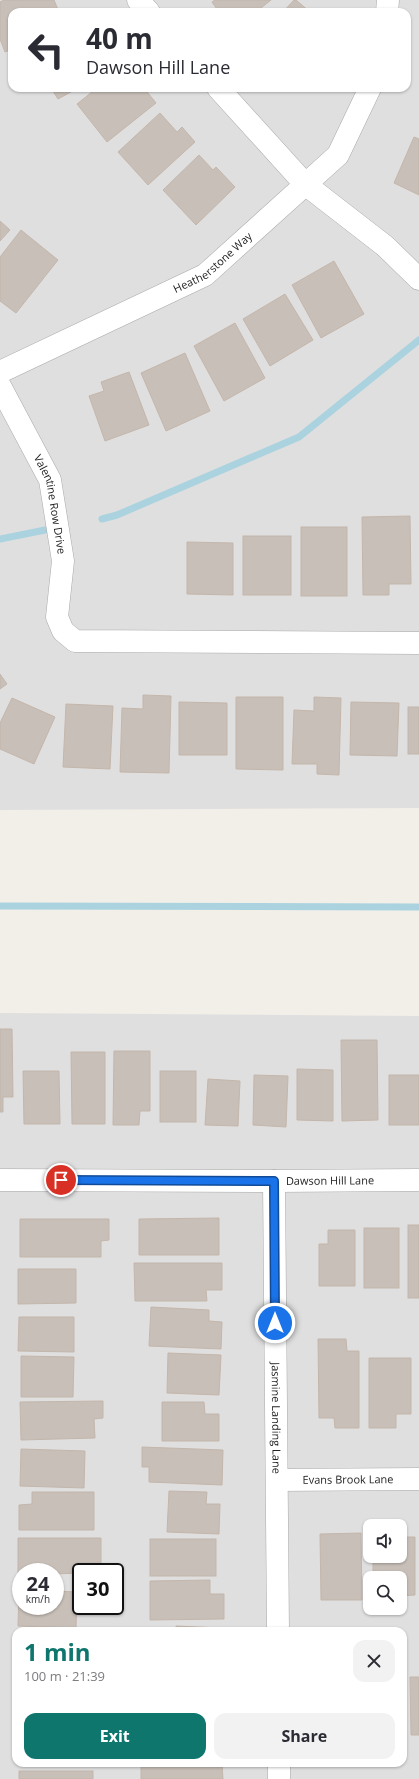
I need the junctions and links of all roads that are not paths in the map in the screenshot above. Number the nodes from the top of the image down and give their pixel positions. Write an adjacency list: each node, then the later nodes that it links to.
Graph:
1 (138, 0): 2 (street)
2 (145, 8)
3 (222, 92): 5 (street)
4 (368, 92): 5 (street, Heatherstone Way)
5 (305, 184): 6 (street); 7 (street, Heatherstone Way)
6 (419, 279)
7 (0, 372)
8 (0, 386): 9 (street, Valentine Row Drive)
9 (419, 643)
10 (0, 1180): 12 (street, Dawson Hill Lane)
11 (419, 1180): 12 (street, Dawson Hill Lane)
12 (274, 1181): 14 (street, Jasmine Landing Lane)
13 (419, 1479): 14 (street, Evans Brook Lane)
14 (277, 1480): 15 (street, Jasmine Landing Lane)
15 (278, 1627)
16 (279, 1767): 17 (street)
17 (279, 1779)

